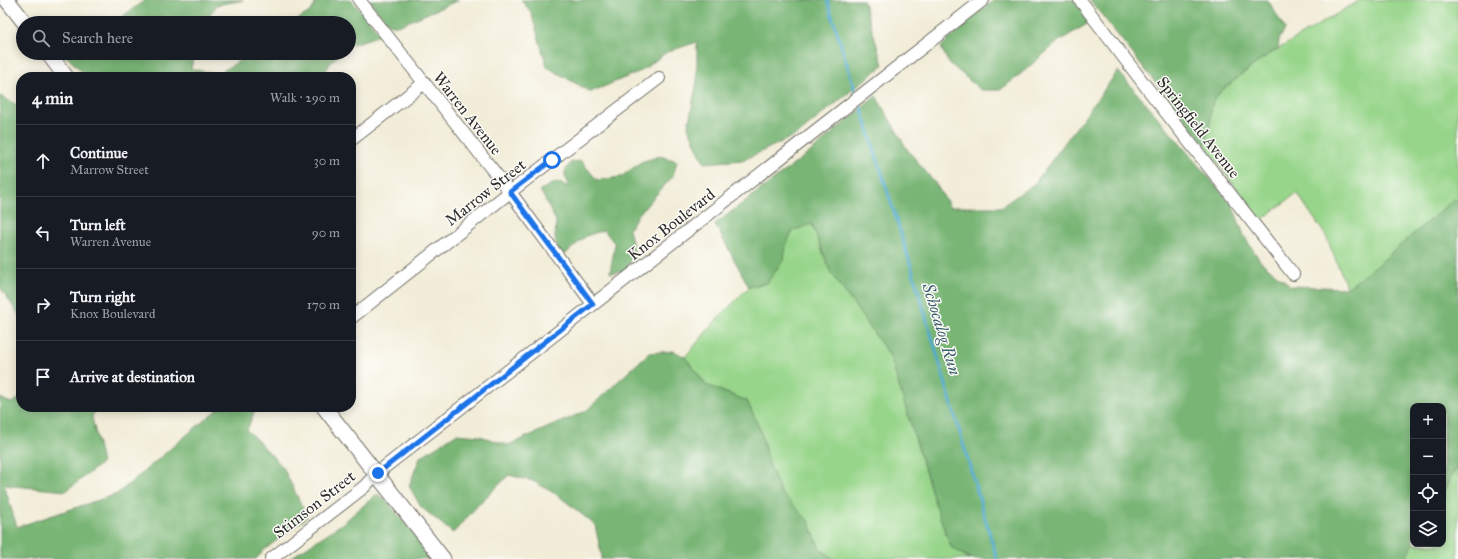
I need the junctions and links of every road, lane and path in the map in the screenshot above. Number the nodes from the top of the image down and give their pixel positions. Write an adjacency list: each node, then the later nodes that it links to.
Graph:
1 (7, 0): 5 (street)
2 (359, 0): 9 (street, Warren Avenue)
3 (983, 0): 13 (street, Knox Boulevard)
4 (1080, 0): 12 (street, Springfield Avenue)
5 (20, 16)
6 (53, 60): 7 (street)
7 (62, 72)
8 (660, 78): 11 (street, Marrow Street)
9 (424, 83): 10 (street); 11 (street, Warren Avenue)
10 (356, 136)
11 (510, 192): 13 (street, Warren Avenue); 14 (street, Marrow Street)
12 (1293, 274)
13 (593, 304): 16 (street, Knox Boulevard)
14 (356, 314)
15 (328, 412): 16 (street)
16 (378, 473): 17 (street, Stimson Street); 18 (street)
17 (271, 559)
18 (444, 559)

